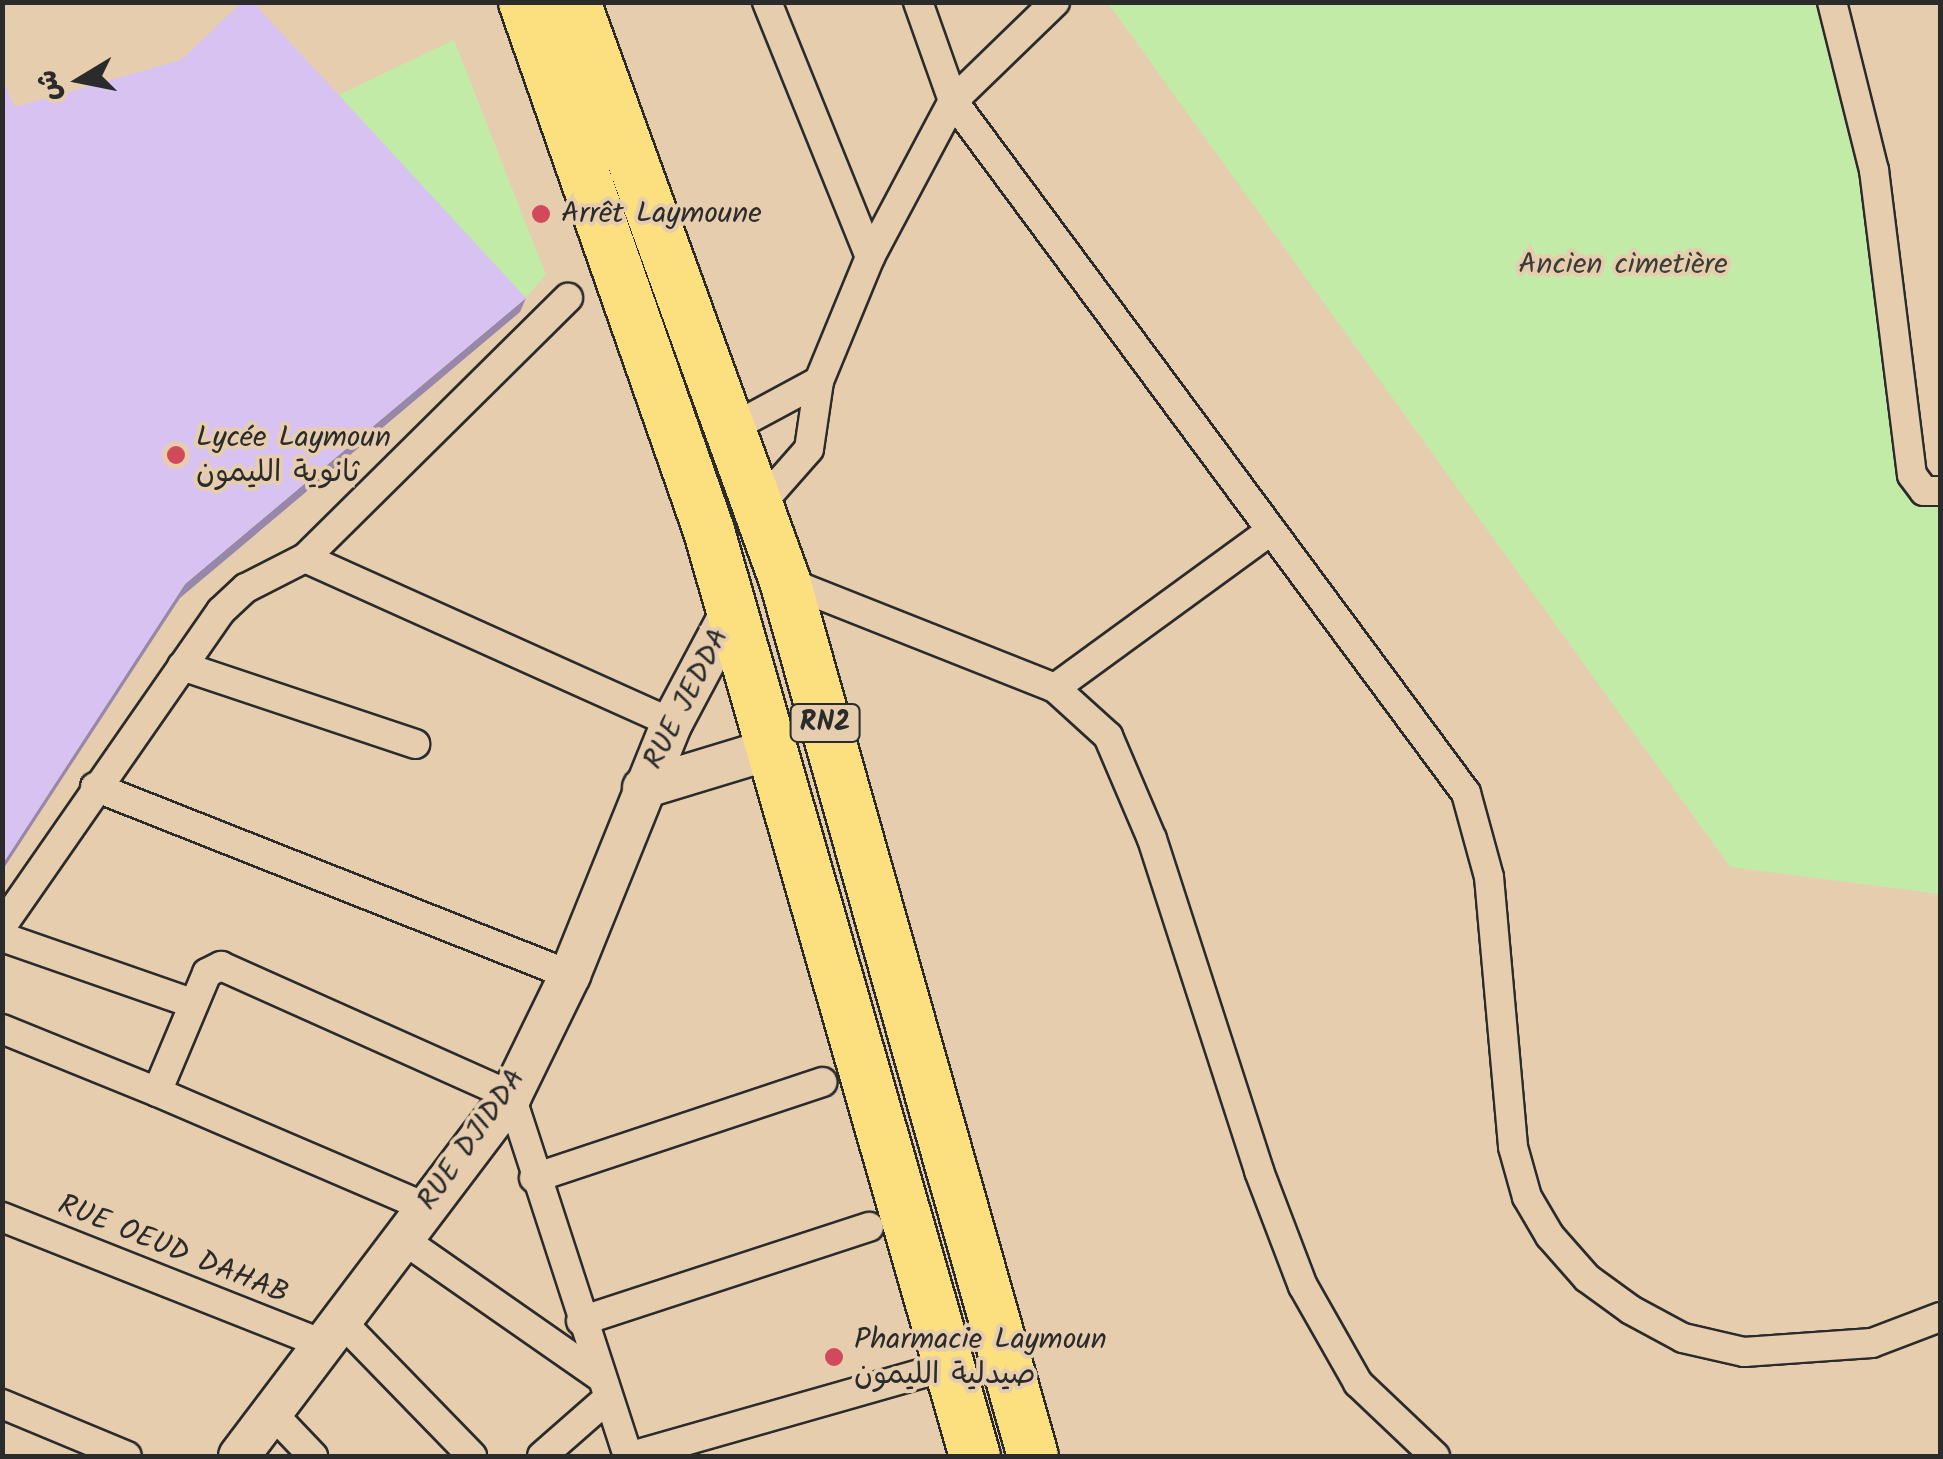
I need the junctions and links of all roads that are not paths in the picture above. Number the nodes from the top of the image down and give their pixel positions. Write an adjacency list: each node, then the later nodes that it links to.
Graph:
1 (524, 2): 17 (highway, RN2)
2 (575, 2): 11 (highway, RN2)
3 (767, 2): 8 (street)
4 (918, 2): 7 (street)
5 (1055, 2): 7 (street)
6 (1832, 2): 12 (street)
7 (953, 101): 8 (street); 14 (street)
8 (870, 257): 10 (street)
9 (568, 298): 15 (street)
10 (819, 382): 11 (street); 13 (street)
11 (730, 430): 13 (highway, RN2)
12 (1940, 492)
13 (758, 507): 16 (highway, RN2)
14 (1270, 531): 19 (street); 37 (street)
15 (304, 558): 18 (street); 20 (street)
16 (785, 581): 19 (street); 51 (highway, RN2)
17 (732, 610): 20 (street, RUE JEDDA); 22 (highway, RN2)
18 (182, 666): 21 (street); 23 (street)
19 (1055, 688): 52 (street)
20 (672, 722): 24 (street, RUE JEDDA)
21 (415, 744)
22 (775, 748): 24 (street); 40 (highway, RN2)
23 (95, 787): 25 (street); 27 (street)
24 (643, 788): 27 (street, RUE DJIDDA)
25 (2, 926)
26 (2, 937): 28 (street)
27 (570, 975): 32 (street, RUE DJIDDA)
28 (194, 1004): 31 (street); 32 (street)
29 (2, 1029): 31 (street)
30 (822, 1082): 33 (street)
31 (157, 1092): 35 (street)
32 (511, 1096): 33 (street); 35 (street, RUE DJIDDA)
33 (534, 1178): 38 (street)
34 (2, 1217): 39 (street, RUE OEUD DAHAB)
35 (413, 1222): 39 (street, RUE DJIDDA); 41 (street)
36 (870, 1227): 38 (street)
37 (1940, 1317)
38 (581, 1321): 41 (street)
39 (330, 1331): 43 (street, RUE DJIDDA); 47 (street)
40 (948, 1366): 49 (street); 50 (highway, RN2)
41 (604, 1387): 48 (street); 49 (street)
42 (2, 1404): 44 (street)
43 (271, 1412): 45 (street, RUE DJIDDA); 46 (street)
44 (127, 1456)
45 (238, 1456)
46 (313, 1456)
47 (472, 1456)
48 (542, 1456)
49 (630, 1456)
50 (975, 1456)
51 (1033, 1456)
52 (1434, 1456)

